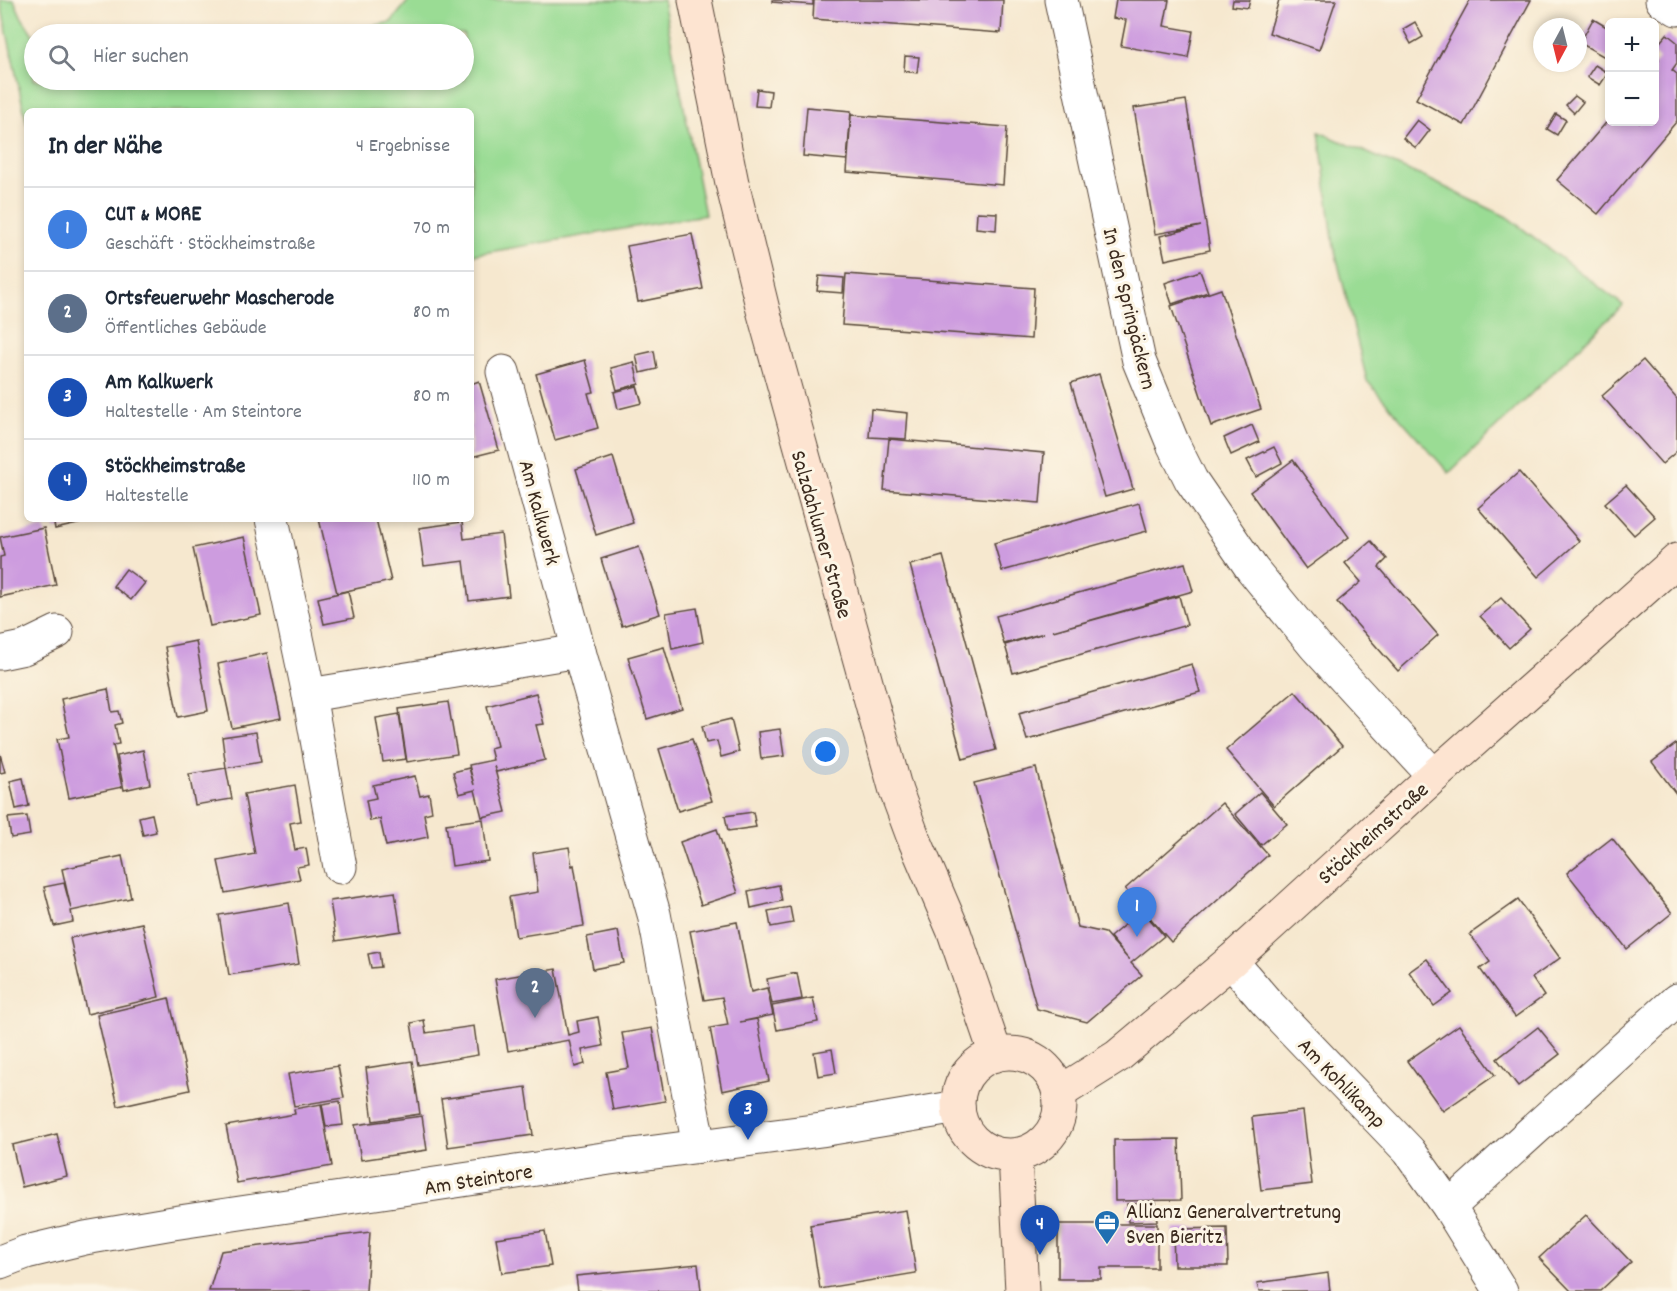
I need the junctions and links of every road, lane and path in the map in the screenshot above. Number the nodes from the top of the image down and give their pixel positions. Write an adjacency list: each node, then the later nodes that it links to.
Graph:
1 (695, 0): 16 (main road, Salzdahlumer Straße)
2 (1061, 0): 12 (street, In den Springäckern)
3 (1662, 0): 4 (street)
4 (1677, 9)
5 (503, 372): 9 (street, Am Kalkwerk)
6 (273, 522): 11 (street)
7 (1677, 560): 12 (main road, Stöckheimstraße)
8 (57, 632): 10 (street)
9 (579, 651): 11 (street); 19 (street, Am Kalkwerk)
10 (0, 653)
11 (309, 695): 13 (street)
12 (1434, 776): 14 (main road, Stöckheimstraße)
13 (340, 867)
14 (1231, 961): 17 (main road, Stöckheimstraße); 21 (street, Am Kohlikamp)
15 (1677, 1000): 21 (street)
16 (996, 1055): 17 (main road); 18 (main road)
17 (1059, 1093): 20 (main road)
18 (958, 1107): 19 (street, Am Steintore); 20 (main road)
19 (699, 1146): 22 (street, Am Steintore)
20 (1015, 1155): 23 (main road)
21 (1449, 1207): 24 (street, Am Kohlikamp)
22 (0, 1262)
23 (1022, 1291)
24 (1501, 1291)

